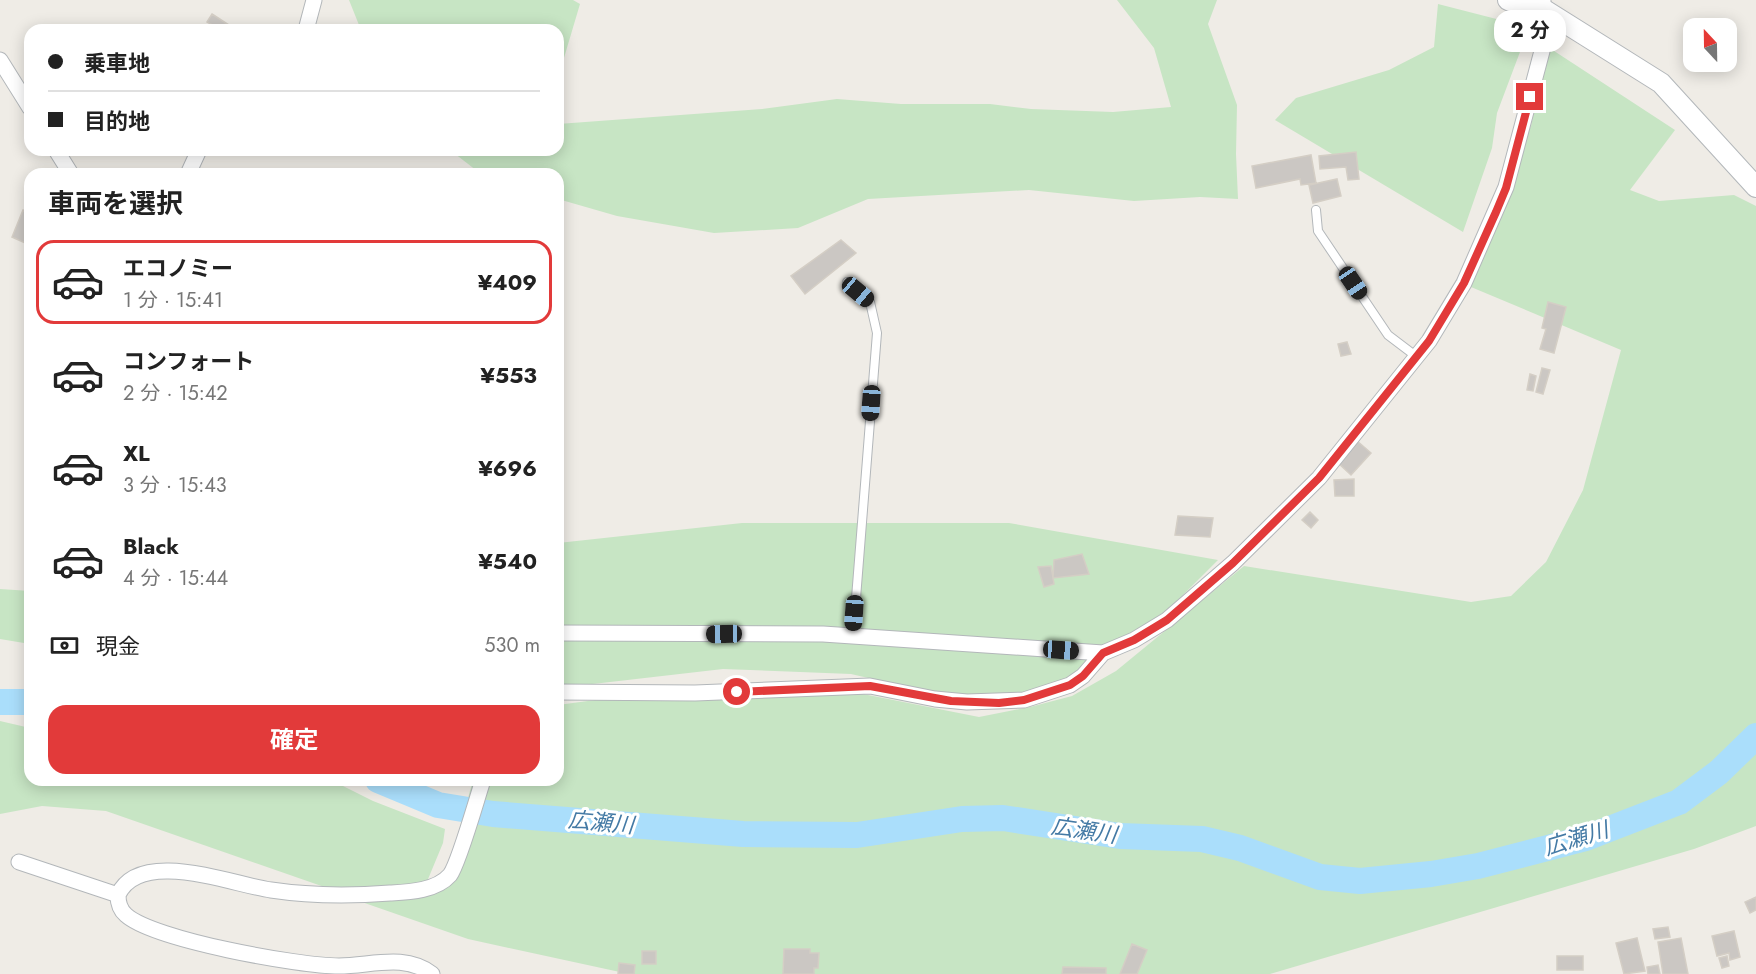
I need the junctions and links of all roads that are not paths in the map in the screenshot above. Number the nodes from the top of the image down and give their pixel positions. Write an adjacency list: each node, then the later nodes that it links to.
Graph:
1 (314, 0): 4 (street)
2 (1508, 0): 3 (street)
3 (1543, 4): 7 (street); 10 (street)
4 (308, 24)
5 (0, 60): 6 (street)
6 (24, 98)
7 (1756, 187)
8 (1316, 210): 10 (lane)
9 (847, 282): 12 (lane)
10 (1418, 357): 13 (street)
11 (564, 633): 12 (street)
12 (853, 636): 13 (street)
13 (1103, 653): 14 (street)
14 (564, 692)
15 (481, 786): 17 (street)
16 (19, 862): 17 (street)
17 (118, 895): 18 (street)
18 (432, 974)

